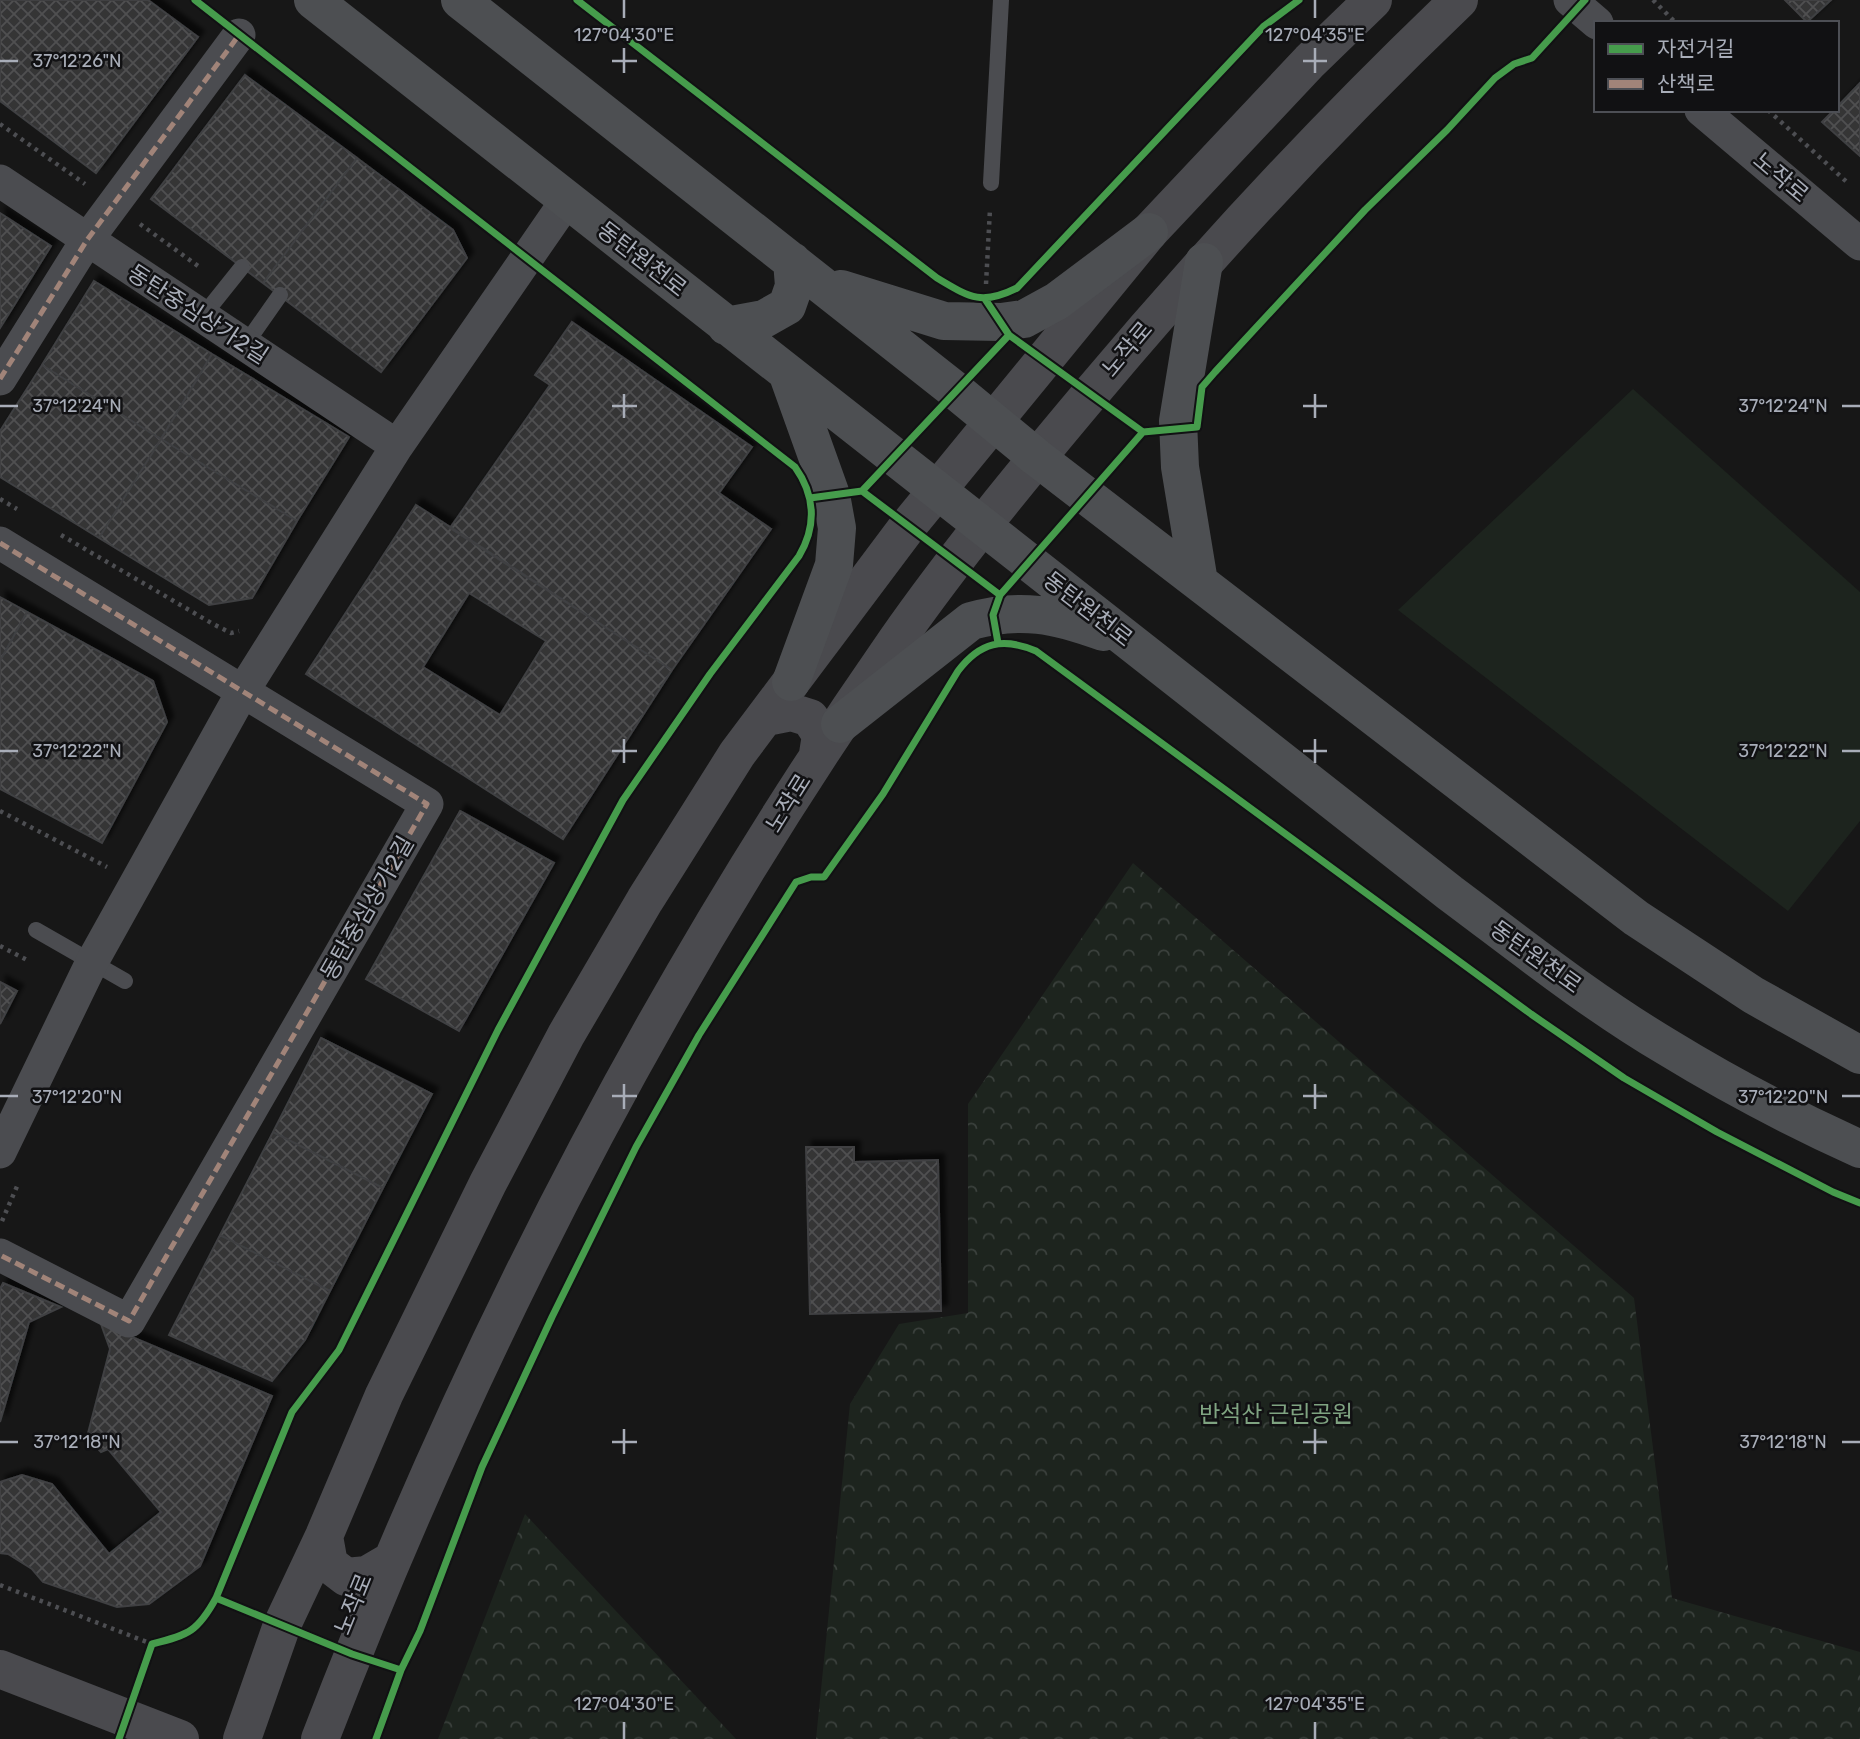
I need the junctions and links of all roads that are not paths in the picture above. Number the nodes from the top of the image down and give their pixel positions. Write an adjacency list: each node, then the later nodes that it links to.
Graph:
1 (313, 0): 12 (main road, 동탄원천로)
2 (460, 0): 18 (main road)
3 (1001, 0): 11 (lane)
4 (1373, 0): 13 (street)
5 (1459, 0): 16 (street, 노작로)
6 (1570, 0): 7 (street)
7 (1595, 21)
8 (239, 35): 14 (street)
9 (1703, 112): 15 (street, 노작로)
10 (0, 181): 14 (street, 동탄중심상가2길)
11 (991, 183)
12 (567, 200): 21 (main road, 동탄원천로); 26 (street)
13 (1161, 219): 16 (street); 18 (main road); 25 (street)
14 (86, 240): 20 (street, 동탄중심상가2길); 24 (street)
15 (1860, 244)
16 (1211, 254): 27 (street, 노작로); 31 (main road)
17 (242, 267): 20 (lane)
18 (806, 272): 21 (main road); 25 (main road)
19 (280, 295): 22 (lane)
20 (202, 317): 22 (street, 동탄중심상가2길)
21 (726, 326): 23 (main road, 동탄원천로)
22 (245, 345): 26 (street, 동탄중심상가2길)
23 (788, 375): 28 (main road, 동탄원천로); 33 (main road)
24 (0, 379)
25 (994, 421): 27 (main road); 28 (street)
26 (397, 446): 34 (street)
27 (1036, 457): 29 (street, 노작로); 31 (main road)
28 (937, 491): 29 (main road, 동탄원천로); 33 (street)
29 (983, 524): 32 (main road, 동탄원천로); 36 (street, 노작로)
30 (0, 542): 34 (street, 동탄중심상가2길)
31 (1199, 582): 41 (main road)
32 (1129, 641): 36 (main road); 42 (main road, 동탄원천로)
33 (791, 682): 35 (street)
34 (243, 691): 39 (street); 44 (street, 동탄중심상가2길)
35 (766, 716): 37 (street); 45 (street)
36 (840, 724): 37 (street, 노작로)
37 (818, 754): 46 (street, 노작로)
38 (36, 930): 39 (lane)
39 (92, 962): 40 (lane); 43 (street)
40 (125, 981)
41 (1860, 1055)
42 (1860, 1149)
43 (0, 1152)
44 (0, 1255)
45 (324, 1536): 46 (street); 49 (street)
46 (391, 1561): 50 (street, 노작로)
47 (0, 1669): 48 (street)
48 (180, 1739)
49 (242, 1739)
50 (320, 1739)

